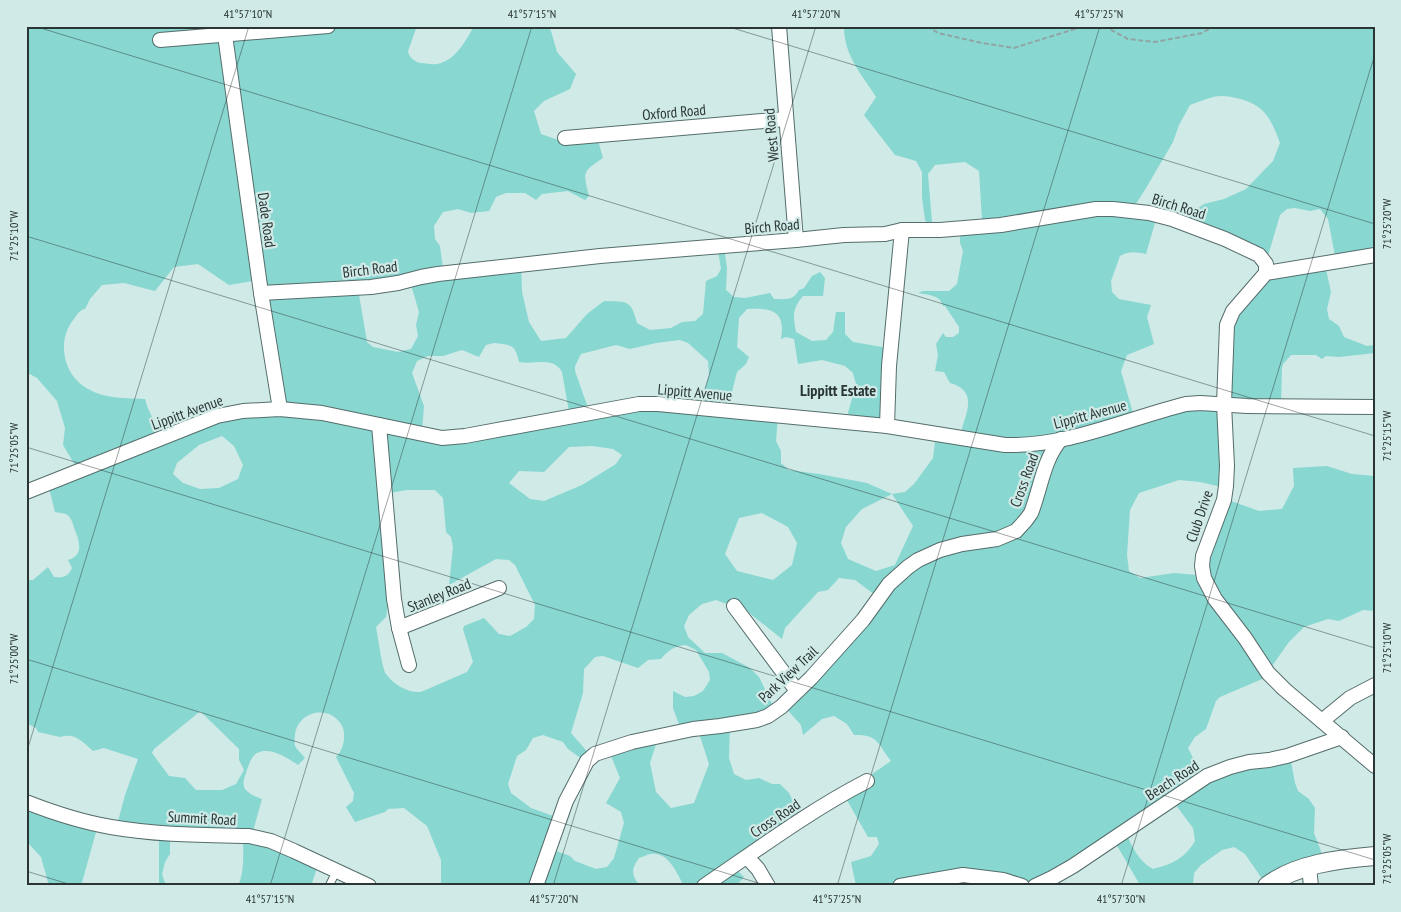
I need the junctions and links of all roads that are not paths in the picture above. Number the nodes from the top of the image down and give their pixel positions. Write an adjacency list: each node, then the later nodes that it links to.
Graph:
1 (328, 26): 3 (street)
2 (779, 26): 5 (street, West Road)
3 (225, 35): 4 (street); 11 (street, Dade Road)
4 (160, 40)
5 (786, 118): 6 (street, Oxford Road); 8 (street, West Road)
6 (565, 138)
7 (902, 230): 8 (street, Birch Road); 10 (street, Birch Road); 16 (street)
8 (796, 240): 11 (street, Birch Road)
9 (1375, 256): 10 (street)
10 (1266, 273): 12 (street, Club Drive)
11 (261, 293): 14 (street, Dade Road)
12 (1224, 404): 13 (street, Lippitt Avenue); 17 (street, Lippitt Avenue); 26 (street, Club Drive)
13 (1375, 407)
14 (280, 409): 15 (street, Lippitt Avenue); 18 (street, Lippitt Avenue)
15 (378, 425): 16 (street, Lippitt Avenue); 22 (street)
16 (887, 426): 17 (street, Lippitt Avenue)
17 (1061, 439): 19 (street, Cross Road)
18 (26, 492)
19 (1016, 531): 25 (street, Park View Trail)
20 (499, 588): 22 (street, Stanley Road)
21 (734, 606): 25 (street)
22 (399, 628): 23 (street, Stanley Road)
23 (409, 665)
24 (1375, 685): 26 (street)
25 (798, 691): 37 (street, Park View Trail)
26 (1322, 721): 27 (street, Club Drive)
27 (1342, 737): 28 (street, Club Drive); 42 (street, Beach Road)
28 (1375, 766)
29 (867, 781): 32 (street, Cross Road)
30 (26, 802): 34 (street, Summit Road)
31 (1375, 856): 33 (street)
32 (747, 857): 38 (street, Cross Road); 39 (street)
33 (1309, 867): 43 (street); 44 (street)
34 (337, 870): 35 (lane); 36 (street, Summit Road)
35 (329, 886)
36 (369, 886)
37 (536, 886)
38 (704, 886)
39 (768, 886)
40 (900, 886): 41 (street)
41 (1022, 886)
42 (1035, 886)
43 (1267, 886)
44 (1312, 886)

